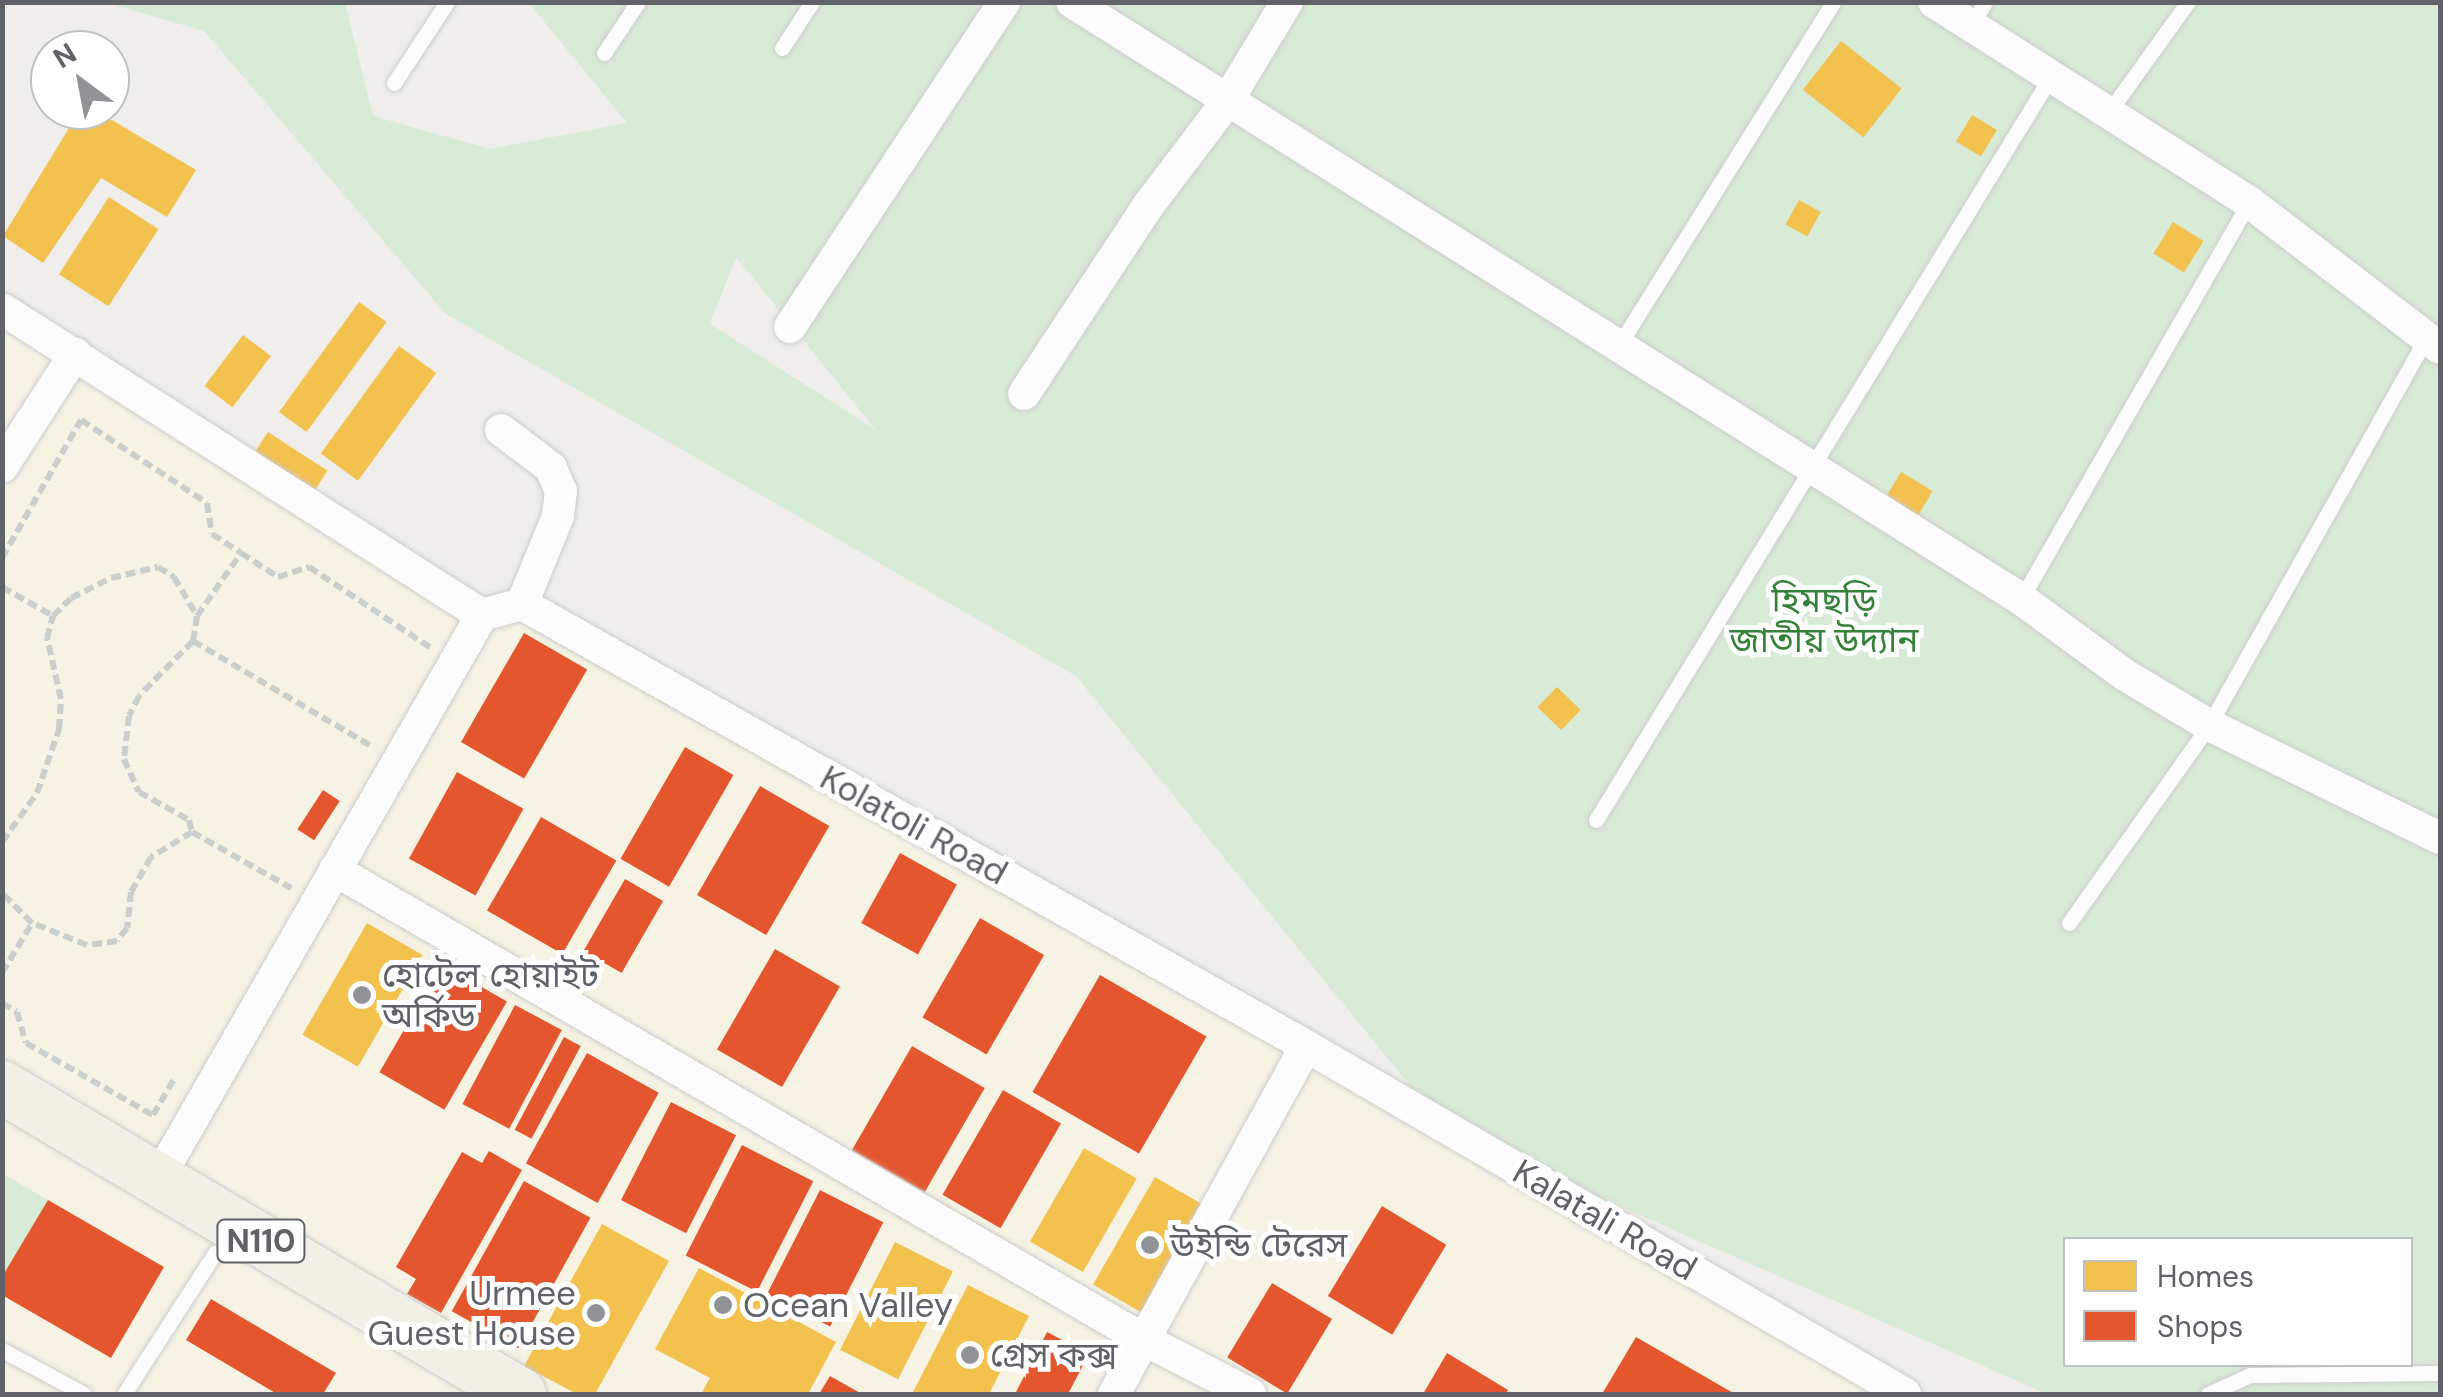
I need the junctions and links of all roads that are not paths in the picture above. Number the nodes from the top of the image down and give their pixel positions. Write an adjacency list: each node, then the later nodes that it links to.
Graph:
1 (448, 2): 14 (lane)
2 (638, 2): 12 (lane)
3 (812, 2): 11 (lane)
4 (1004, 2): 19 (street)
5 (1072, 2): 15 (street)
6 (1287, 2): 15 (street)
7 (1832, 2): 21 (lane)
8 (1934, 2): 10 (street)
9 (2188, 2): 16 (lane)
10 (1978, 13): 13 (street)
11 (782, 48)
12 (604, 54)
13 (2053, 73): 16 (street); 25 (lane)
14 (394, 83)
15 (1226, 103): 21 (street); 23 (street)
16 (2110, 109): 17 (street)
17 (2250, 202): 20 (street); 27 (lane)
18 (2, 309): 22 (street)
19 (790, 328)
20 (2434, 342): 30 (lane)
21 (1620, 345): 25 (street)
22 (75, 354): 26 (street); 29 (street)
23 (1024, 394)
24 (501, 430): 28 (street)
25 (1813, 466): 27 (street); 31 (lane)
26 (2, 467)
27 (2022, 598): 30 (street)
28 (522, 604): 29 (street); 35 (street, Kolatoli Road)
29 (482, 615): 33 (street)
30 (2209, 725): 32 (street); 34 (lane)
31 (1596, 820)
32 (2440, 838)
33 (335, 870): 38 (street); 40 (street)
34 (2069, 923)
35 (1306, 1046): 40 (street); 49 (street, Kalatali Road)
36 (2, 1087): 38 (highway, N110)
37 (2, 1128): 39 (highway, N110)
38 (158, 1178): 46 (highway, N110)
39 (215, 1254): 44 (lane); 45 (highway, N110)
40 (1142, 1338): 47 (street); 48 (street)
41 (2, 1350): 43 (lane)
42 (2440, 1373): 50 (lane)
43 (84, 1394)
44 (124, 1394)
45 (449, 1394)
46 (520, 1394)
47 (1114, 1394)
48 (1250, 1394)
49 (1904, 1394)
50 (2208, 1394)

